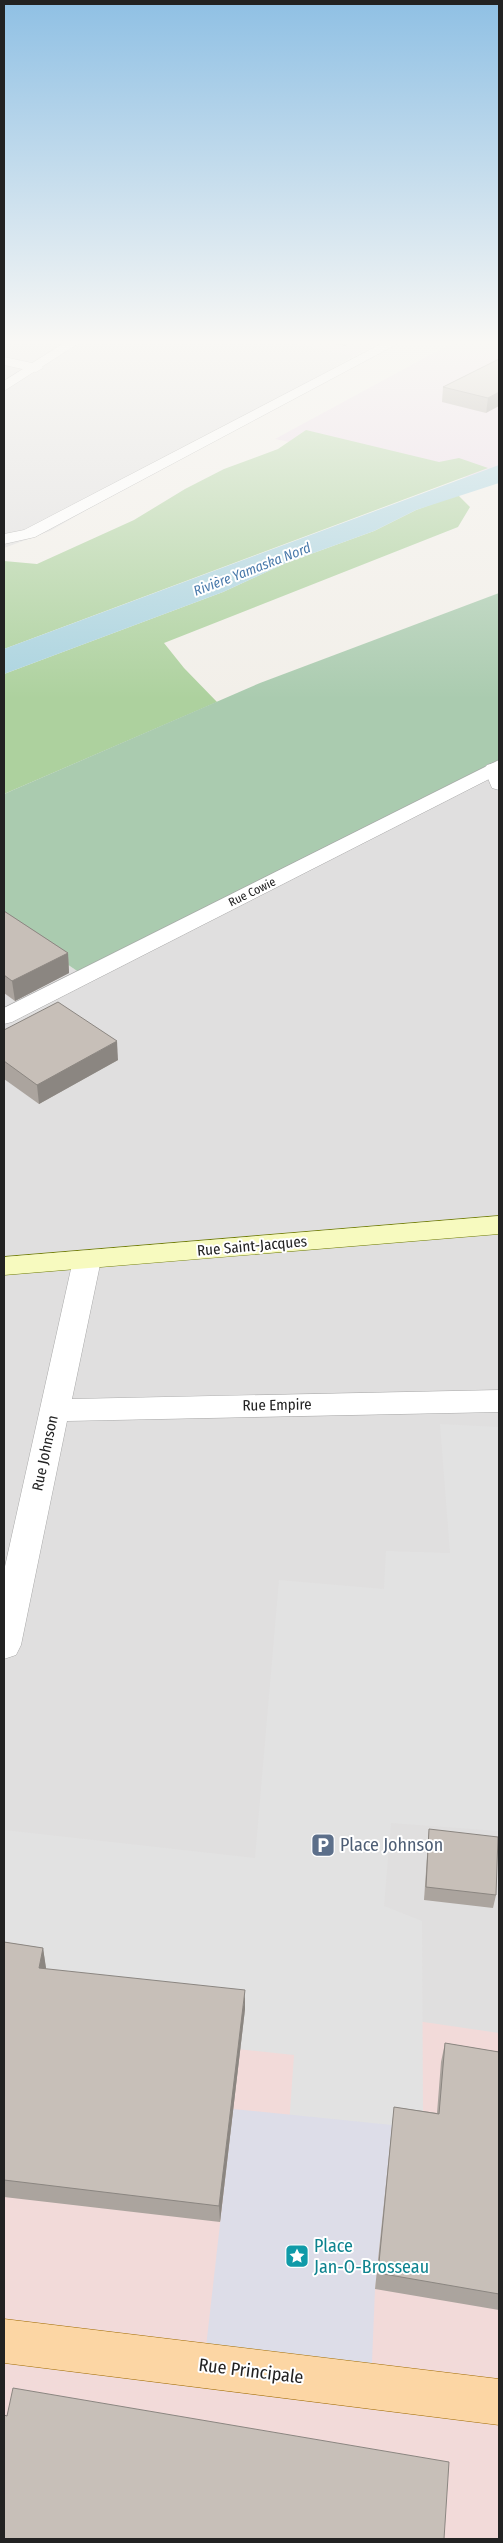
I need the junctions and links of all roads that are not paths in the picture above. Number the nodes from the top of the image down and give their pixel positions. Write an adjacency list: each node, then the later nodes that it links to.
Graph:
1 (167, 462): 2 (street)
2 (4, 539)
3 (497, 773): 4 (street, Rue Cowie)
4 (4, 1017)
5 (499, 1225): 6 (main road, Rue Saint-Jacques)
6 (87, 1260): 7 (main road, Rue Saint-Jacques); 9 (street, Rue Johnson)
7 (4, 1266)
8 (499, 1401): 9 (street, Rue Empire)
9 (54, 1410): 10 (street, Rue Johnson)
10 (9, 1597): 11 (street, Rue Johnson)
11 (4, 1645)
12 (4, 2341): 13 (main road, Rue Principale)
13 (499, 2402)

